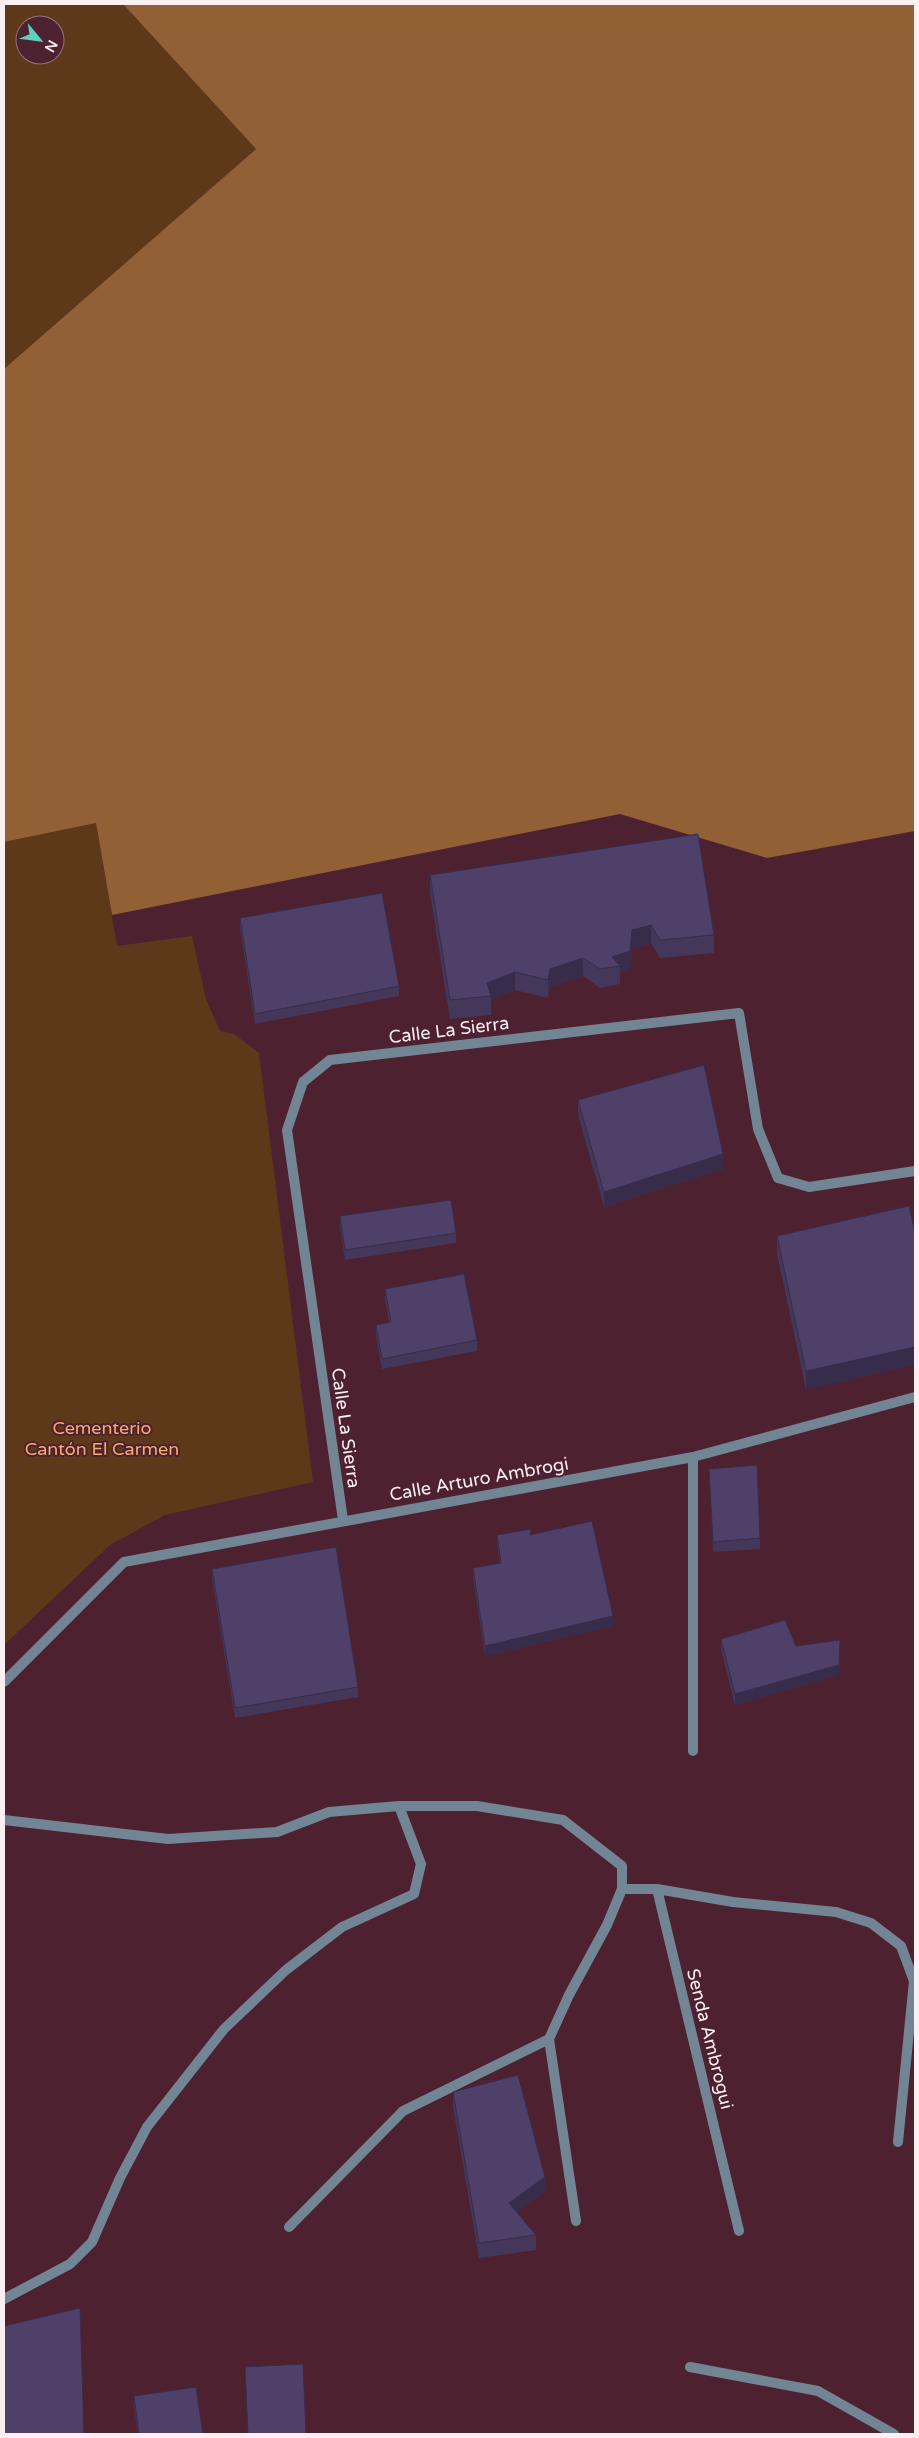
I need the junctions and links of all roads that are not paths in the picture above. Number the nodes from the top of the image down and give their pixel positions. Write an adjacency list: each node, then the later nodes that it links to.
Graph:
1 (915, 1171): 4 (street, Calle La Sierra)
2 (915, 1396): 3 (street, Calle Arturo Ambrogi)
3 (692, 1457): 4 (street, Calle Arturo Ambrogi); 6 (street)
4 (343, 1520): 5 (street, Calle Arturo Ambrogi)
5 (4, 1682)
6 (693, 1751)
7 (399, 1806): 8 (street); 9 (street); 16 (street)
8 (4, 1820)
9 (622, 1889): 10 (street); 11 (street)
10 (657, 1889): 12 (street); 15 (street, Senda Ambrogui)
11 (549, 2039): 13 (street); 14 (street)
12 (898, 2142)
13 (576, 2221)
14 (289, 2228)
15 (740, 2231)
16 (4, 2299)
17 (690, 2367): 18 (street)
18 (894, 2434)

